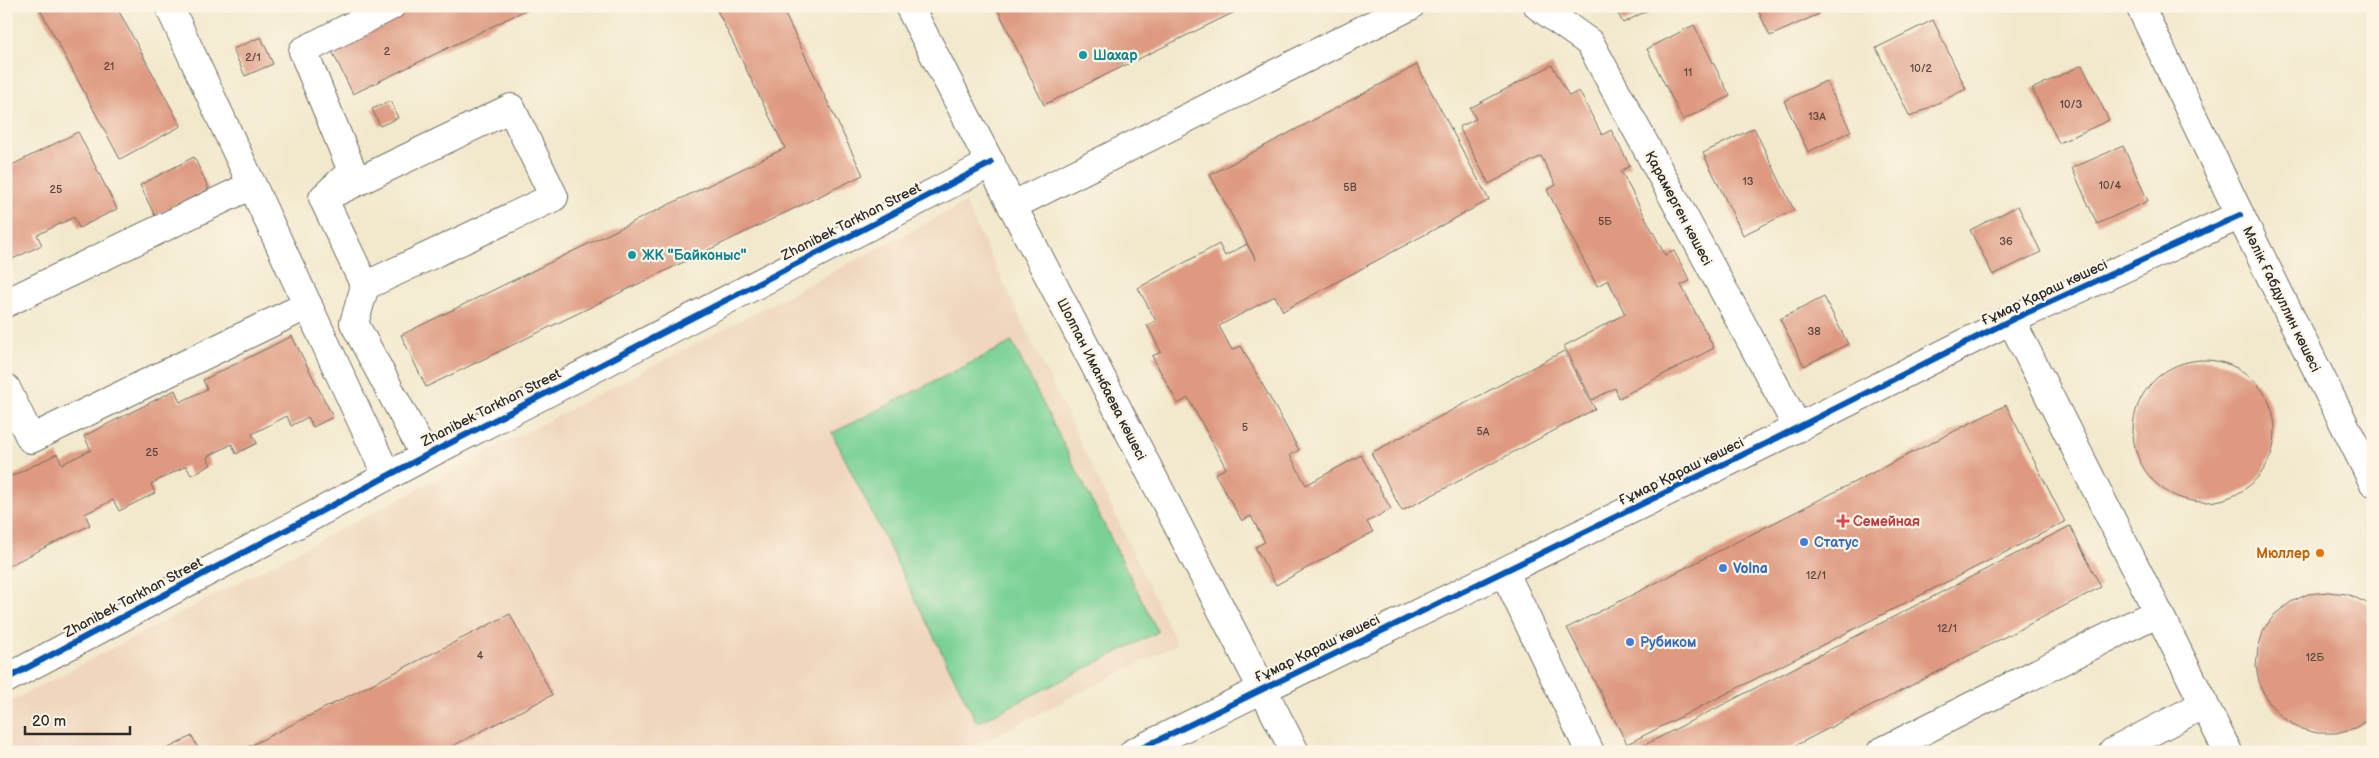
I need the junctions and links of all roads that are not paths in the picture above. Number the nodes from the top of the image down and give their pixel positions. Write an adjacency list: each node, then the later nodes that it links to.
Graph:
1 (169, 6): 8 (street)
2 (392, 6): 9 (street)
3 (909, 6): 7 (street, Шолпан Иманбаева көшесі)
4 (1410, 6): 10 (street)
5 (1538, 6): 17 (street, Қарамерген көшесі)
6 (2140, 6): 11 (street, Мәлік Ғабдуллин көшесі)
7 (991, 163): 10 (street, Шолпан Иманбаева көшесі); 18 (street, Zhanibek Tarkhan Street)
8 (252, 185): 13 (street); 14 (street)
9 (323, 198): 12 (street); 12 (street)
10 (1012, 206): 24 (street, Шолпан Иманбаева көшесі)
11 (2240, 214): 15 (street, Ғұмар Қараш көшесі); 20 (street, Мәлік Ғабдуллин көшесі)
12 (365, 286): 18 (street)
13 (6, 303)
14 (308, 305): 16 (street); 19 (street)
15 (2011, 320): 17 (street, Ғұмар Қараш көшесі); 22 (street)
16 (6, 388)
17 (1798, 428): 21 (street, Ғұмар Қараш көшесі)
18 (425, 456): 19 (street, Zhanibek Tarkhan Street)
19 (387, 476): 23 (street, Zhanibek Tarkhan Street)
20 (2373, 482)
21 (1504, 571): 24 (street, Ғұмар Қараш көшесі); 28 (street)
22 (2158, 612): 25 (street); 29 (street)
23 (6, 679)
24 (1262, 689): 26 (street, Ғұмар Қараш көшесі); 27 (street, Шолпан Иманбаева көшесі)
25 (2204, 704): 30 (street); 31 (street)
26 (1134, 752)
27 (1295, 752)
28 (1590, 752)
29 (1880, 752)
30 (2113, 752)
31 (2228, 752)

